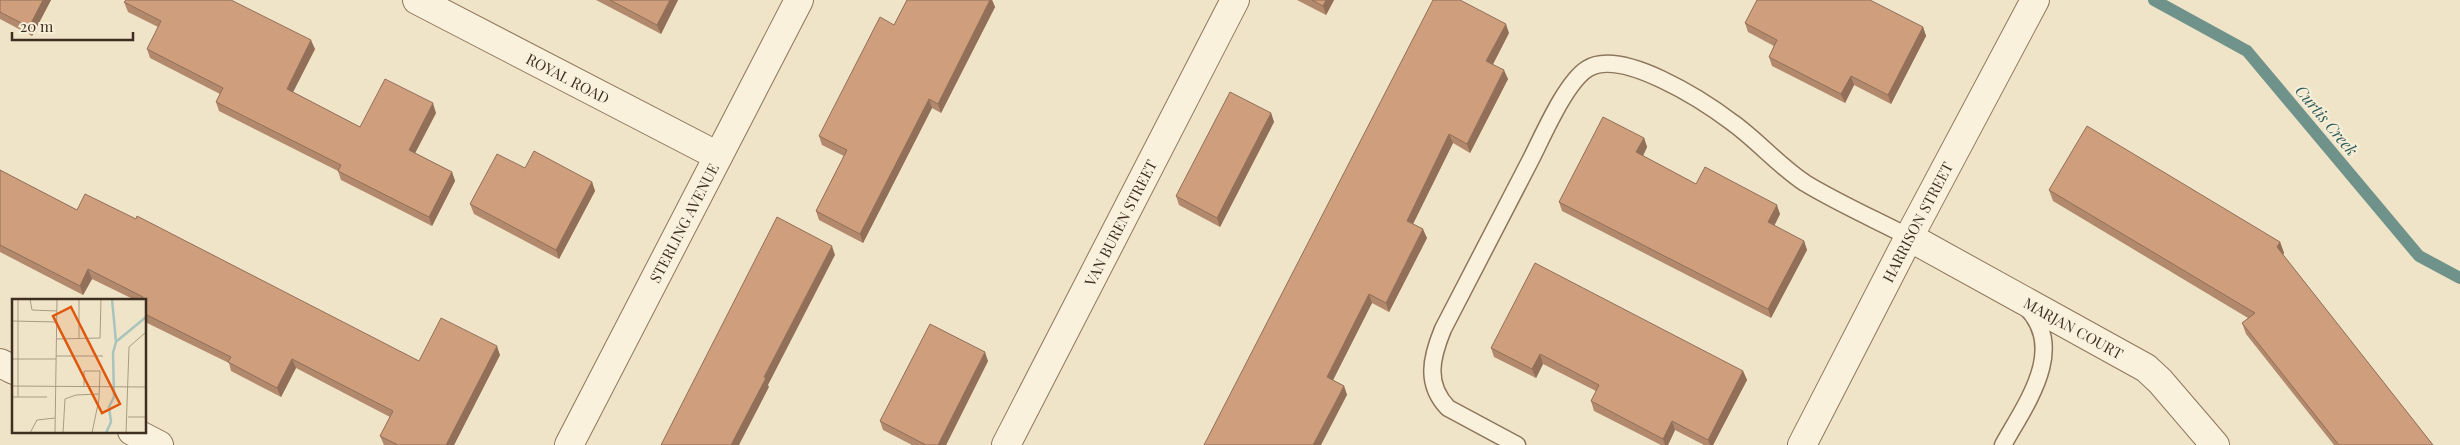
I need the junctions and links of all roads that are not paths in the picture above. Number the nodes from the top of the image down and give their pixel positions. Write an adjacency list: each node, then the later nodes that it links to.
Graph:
1 (417, 0): 5 (street, ROYAL ROAD)
2 (799, 0): 5 (street, STERLING AVENUE)
3 (1235, 0): 11 (street, VAN BUREN STREET)
4 (2035, 0): 6 (street, HARRISON STREET)
5 (718, 156): 10 (street, STERLING AVENUE)
6 (1909, 237): 7 (street, MARJAN COURT); 12 (lane); 13 (street, HARRISON STREET)
7 (2018, 298): 14 (lane); 15 (street, MARJAN COURT)
8 (0, 363): 9 (street)
9 (12, 369)
10 (569, 445)
11 (1006, 445)
12 (1517, 445)
13 (1802, 445)
14 (2004, 445)
15 (2215, 445)

